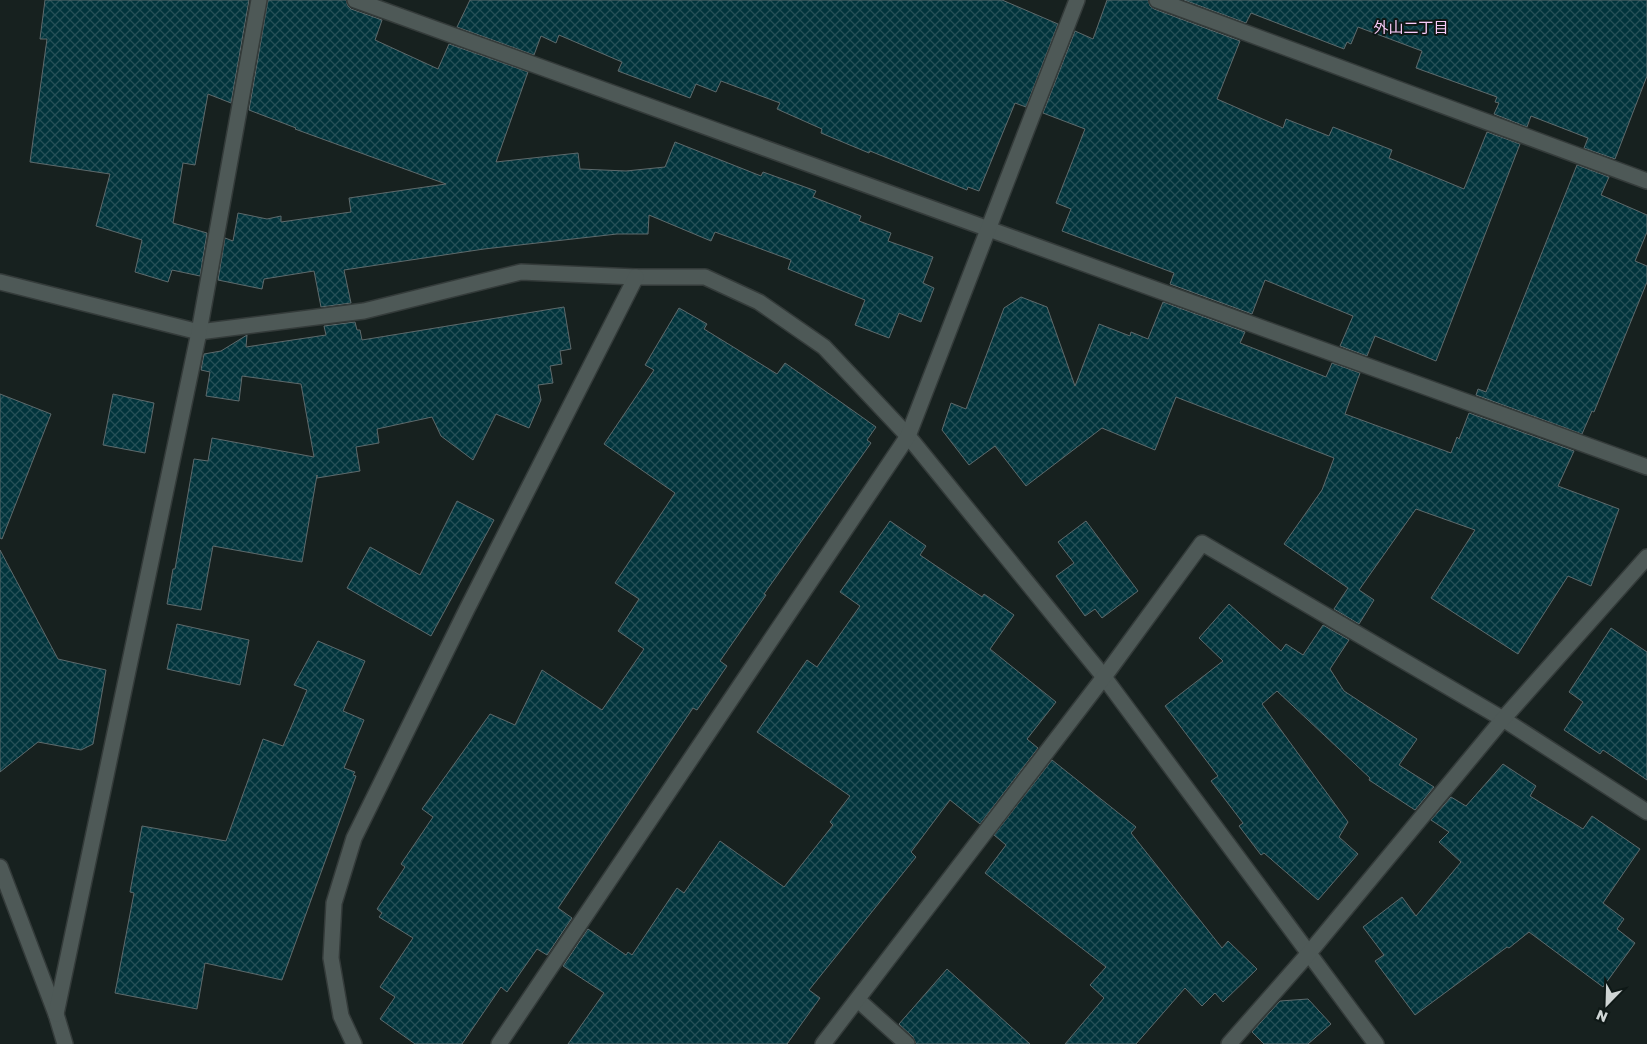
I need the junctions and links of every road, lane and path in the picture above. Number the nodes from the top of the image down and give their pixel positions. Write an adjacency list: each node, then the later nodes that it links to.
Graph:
1 (259, 0): 9 (street)
2 (355, 0): 6 (street)
3 (1077, 0): 6 (street)
4 (1157, 0): 5 (street)
5 (1647, 181)
6 (988, 229): 10 (street); 11 (street)
7 (636, 276): 9 (street); 10 (street); 21 (street)
8 (0, 282): 9 (street)
9 (198, 332): 19 (street)
10 (908, 436): 13 (street); 22 (street)
11 (1647, 467)
12 (1647, 558): 14 (street)
13 (1104, 678): 14 (street); 17 (street); 18 (street)
14 (1502, 719): 15 (street); 17 (street)
15 (1647, 812)
16 (0, 867): 19 (street)
17 (1309, 953): 25 (street); 26 (street)
18 (858, 1000): 23 (street); 24 (street)
19 (56, 1014): 20 (street)
20 (65, 1044)
21 (354, 1044)
22 (499, 1044)
23 (823, 1044)
24 (907, 1044)
25 (1229, 1044)
26 (1376, 1044)

